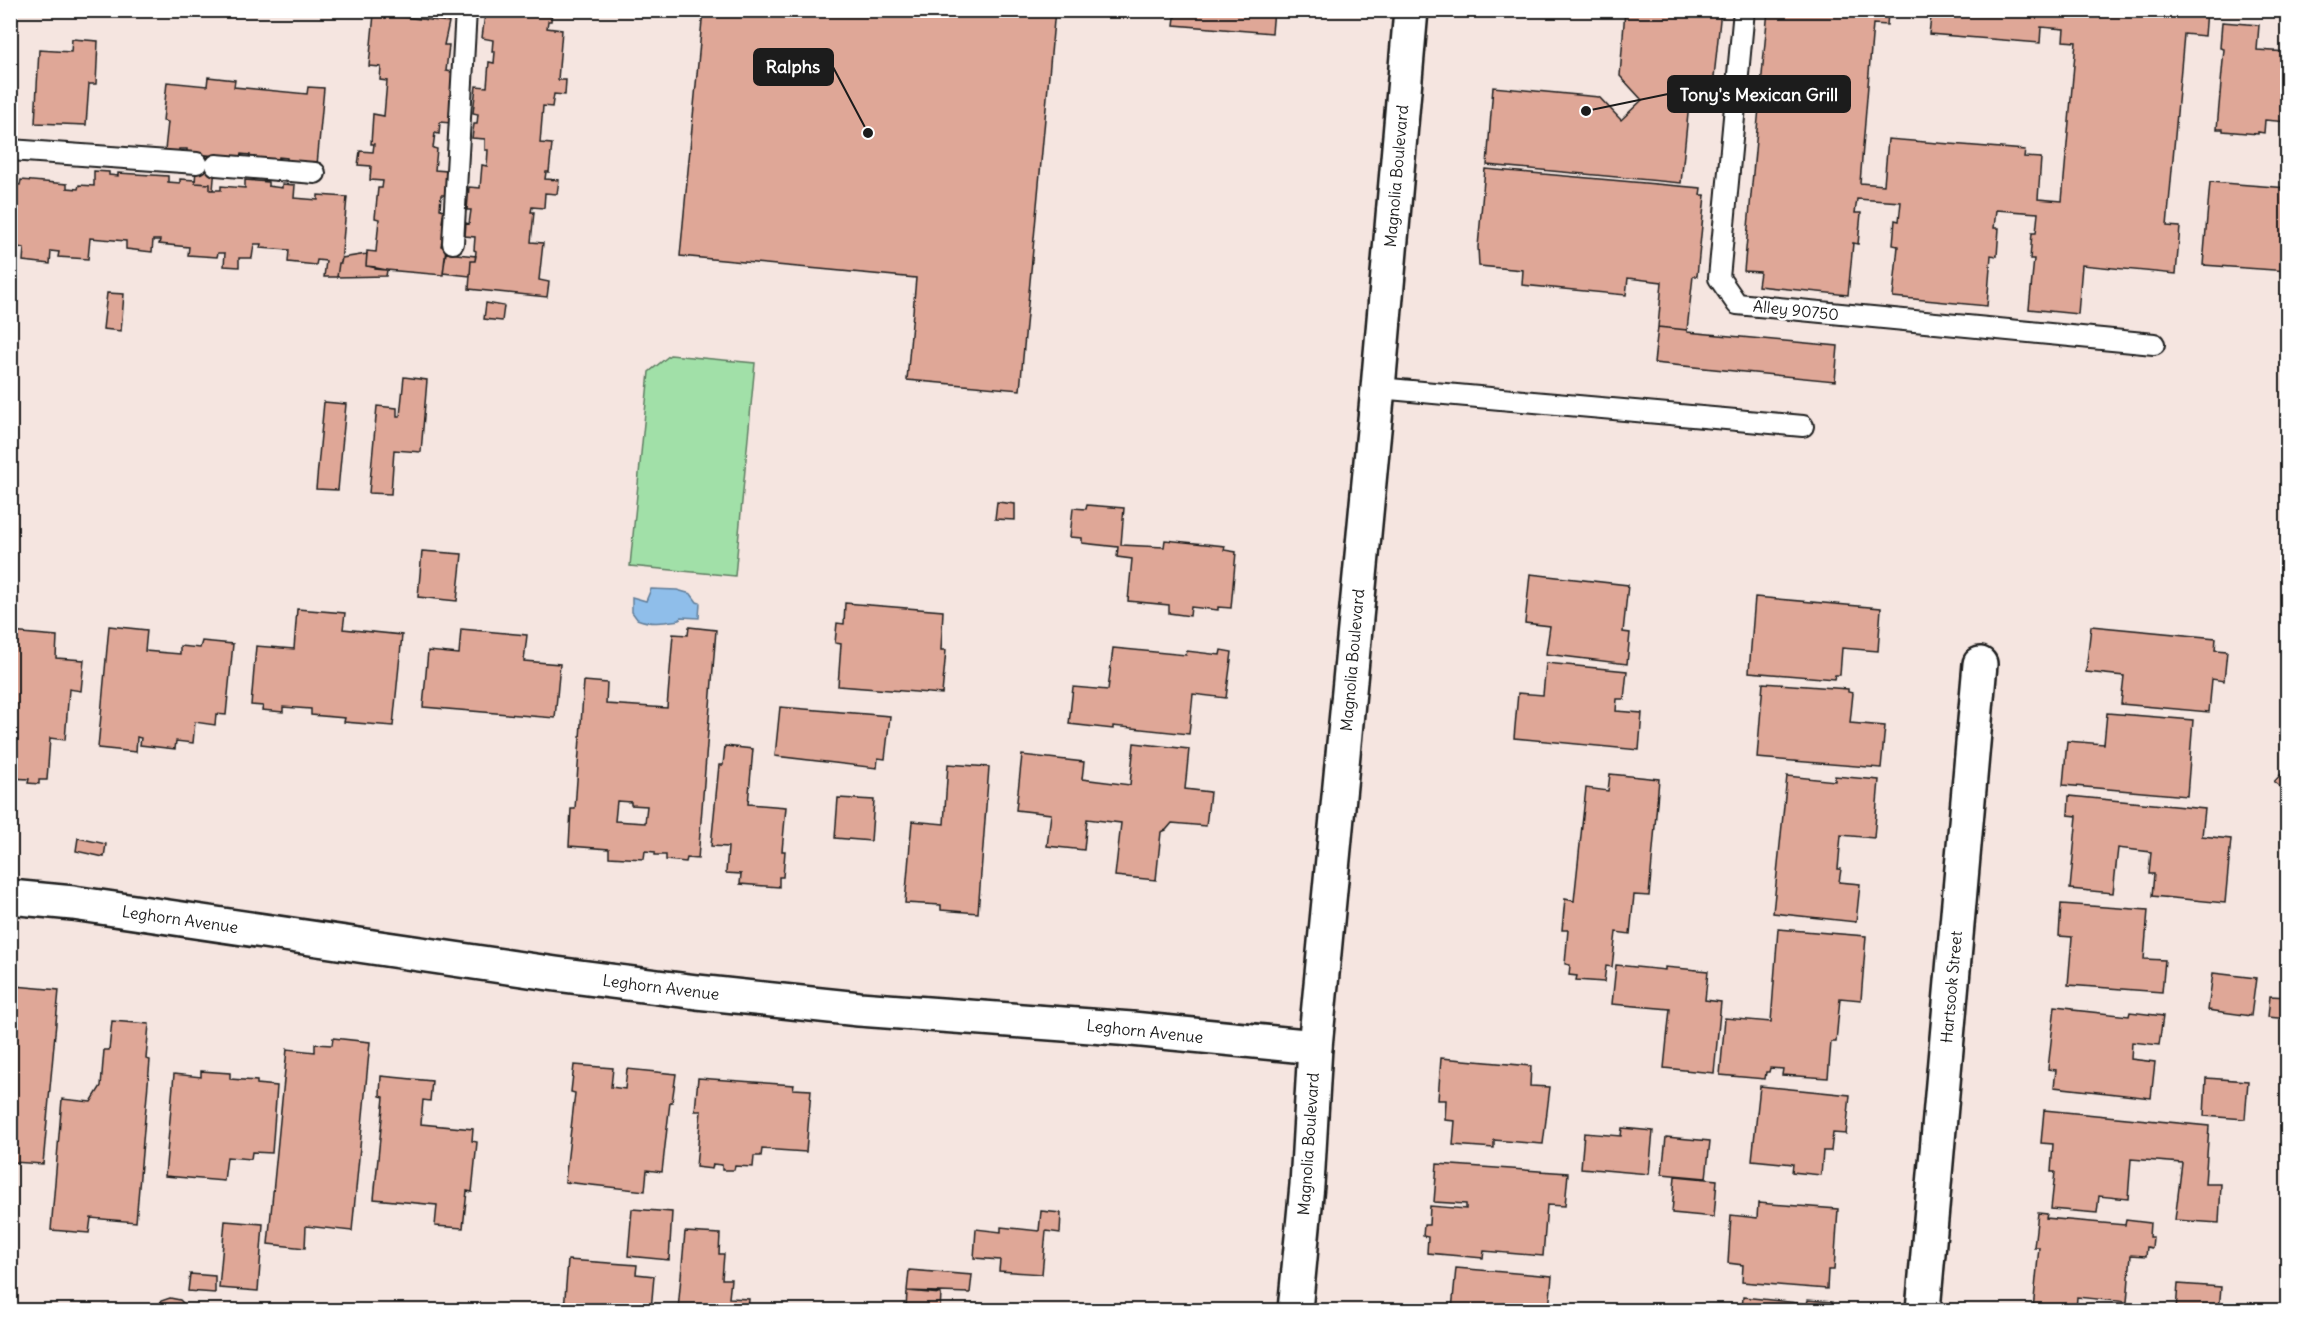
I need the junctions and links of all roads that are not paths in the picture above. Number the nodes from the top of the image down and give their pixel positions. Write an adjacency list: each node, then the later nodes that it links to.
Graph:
1 (466, 10): 6 (lane)
2 (1411, 10): 8 (street, Magnolia Boulevard)
3 (1744, 10): 7 (lane, Alley 90750)
4 (10, 150): 5 (lane)
5 (315, 173)
6 (453, 243)
7 (2154, 344)
8 (1378, 388): 9 (lane); 12 (street, Magnolia Boulevard)
9 (1803, 426)
10 (1980, 663): 14 (street, Hartsook Street)
11 (10, 897): 12 (street, Leghorn Avenue)
12 (1315, 1047): 13 (street, Magnolia Boulevard)
13 (1295, 1311)
14 (1923, 1311)

